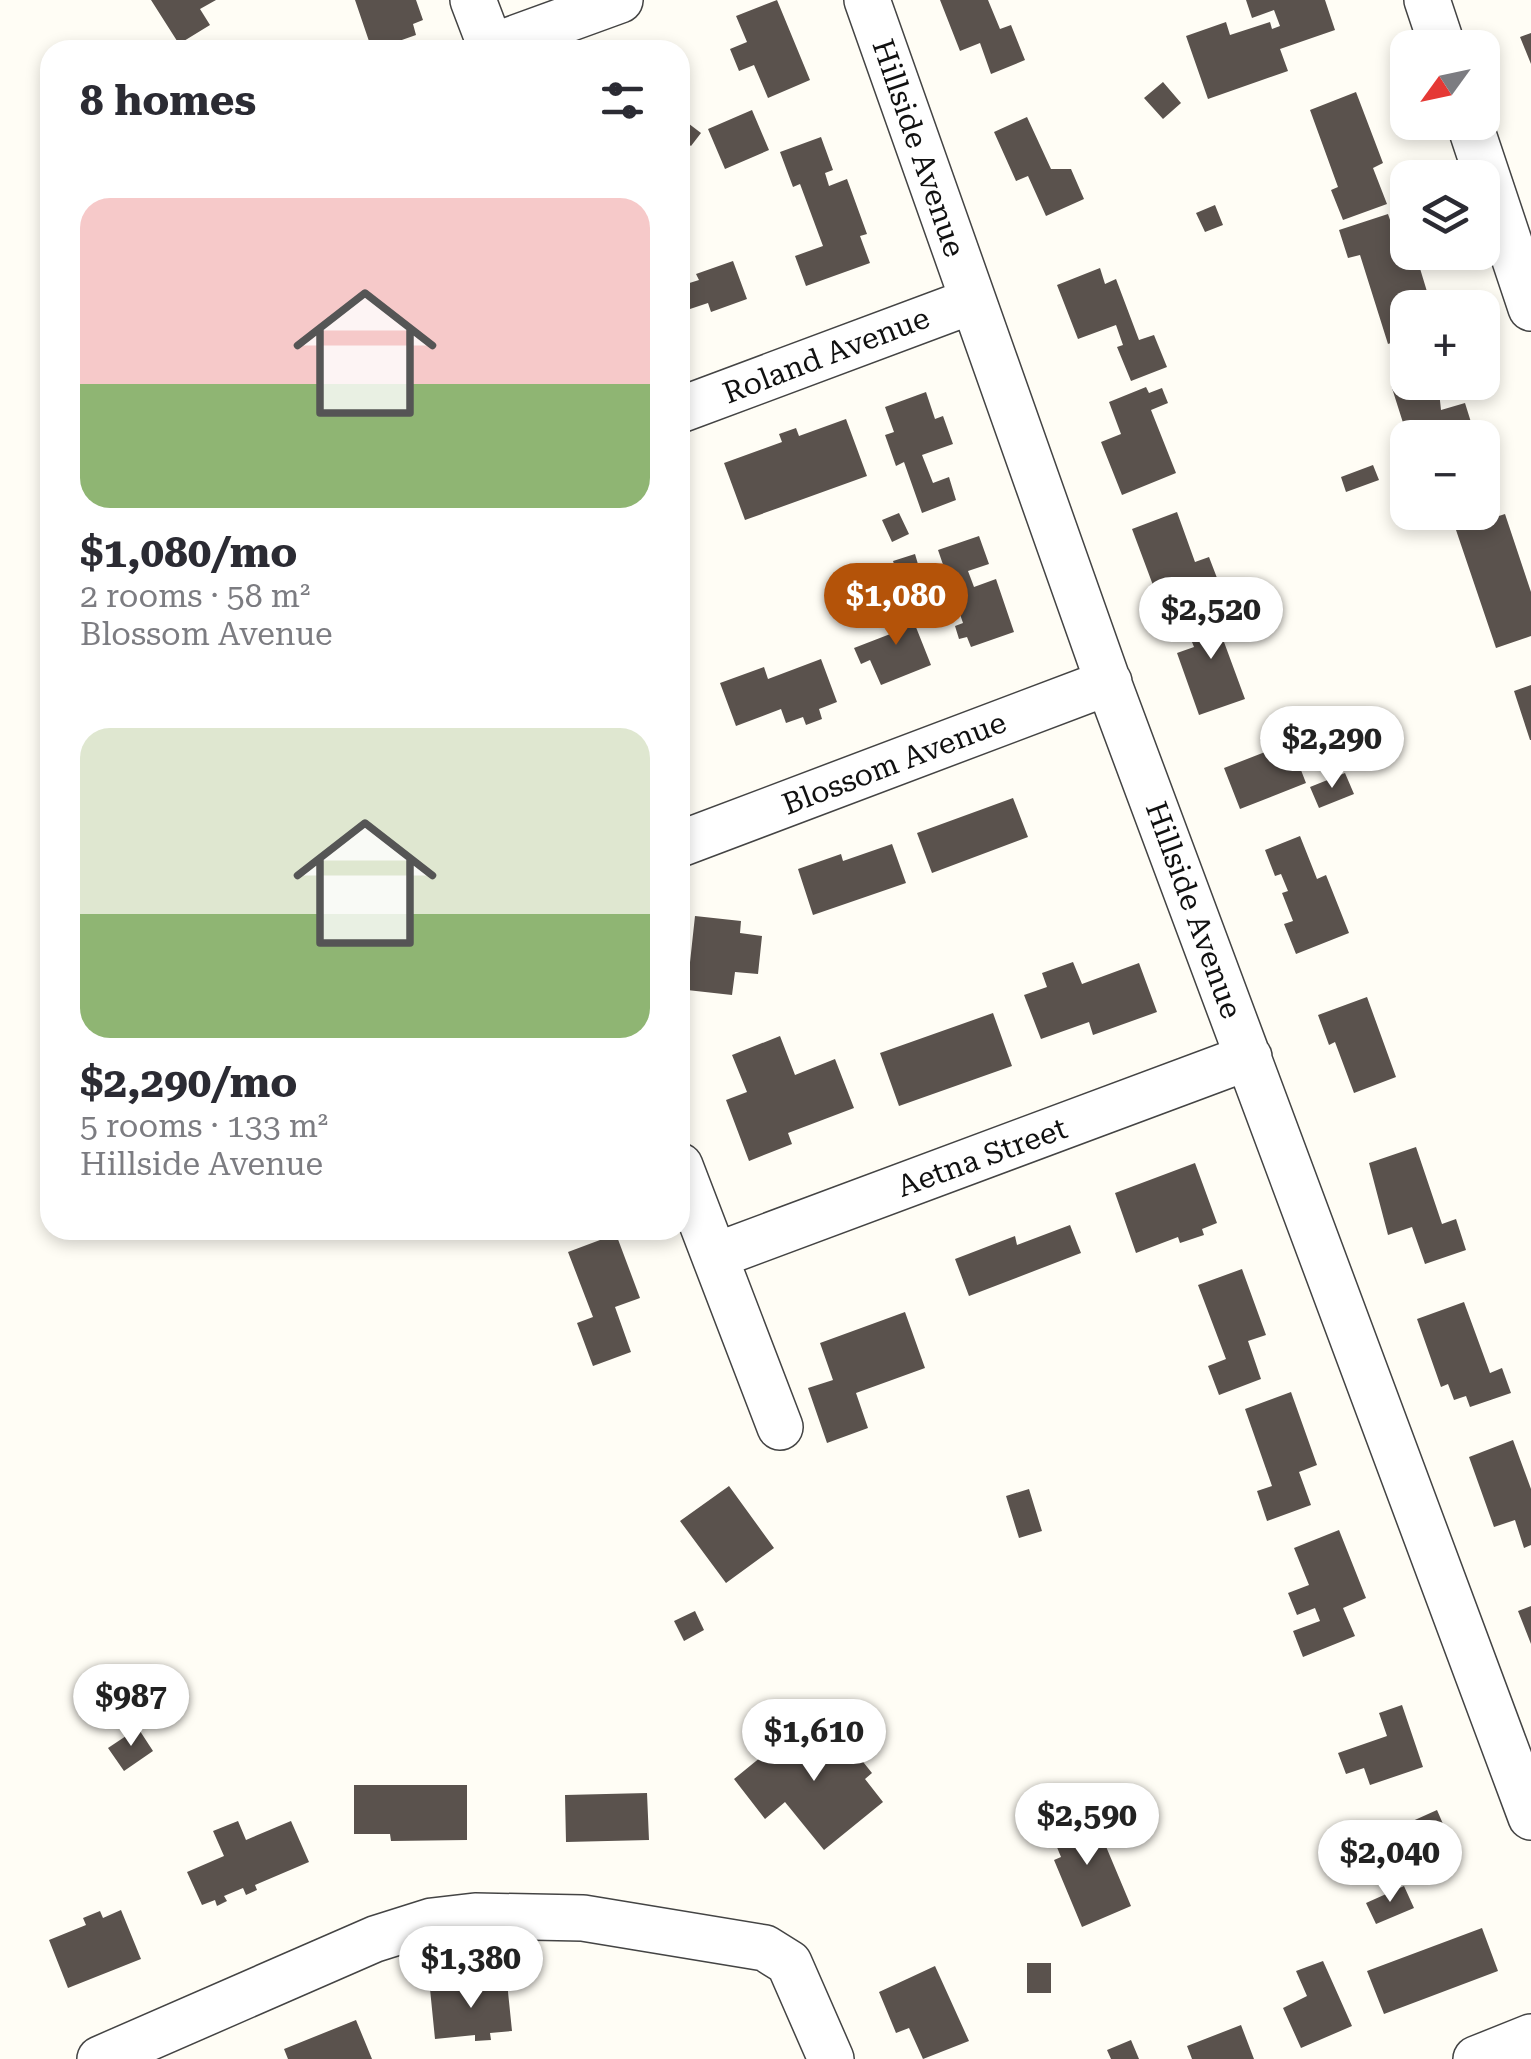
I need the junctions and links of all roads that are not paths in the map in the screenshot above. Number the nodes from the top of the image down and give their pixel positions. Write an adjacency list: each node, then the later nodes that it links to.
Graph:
1 (473, 0): 6 (street)
2 (620, 0): 7 (street)
3 (867, 0): 9 (street, Hillside Avenue)
4 (1427, 0): 5 (street)
5 (1437, 30)
6 (489, 40)
7 (513, 40)
8 (1474, 140): 10 (street)
9 (972, 300): 11 (street, Roland Avenue); 12 (street, Hillside Avenue)
10 (1531, 308)
11 (690, 406)
12 (1109, 682): 13 (street, Blossom Avenue); 14 (street, Hillside Avenue)
13 (690, 840)
14 (1249, 1058): 16 (street, Aetna Street); 18 (street, Hillside Avenue)
15 (690, 1192): 16 (street)
16 (715, 1256): 17 (street)
17 (780, 1427)
18 (1531, 1816)
19 (1531, 2037): 22 (street)
20 (100, 2059): 21 (street)
21 (831, 2059)
22 (1476, 2059)

